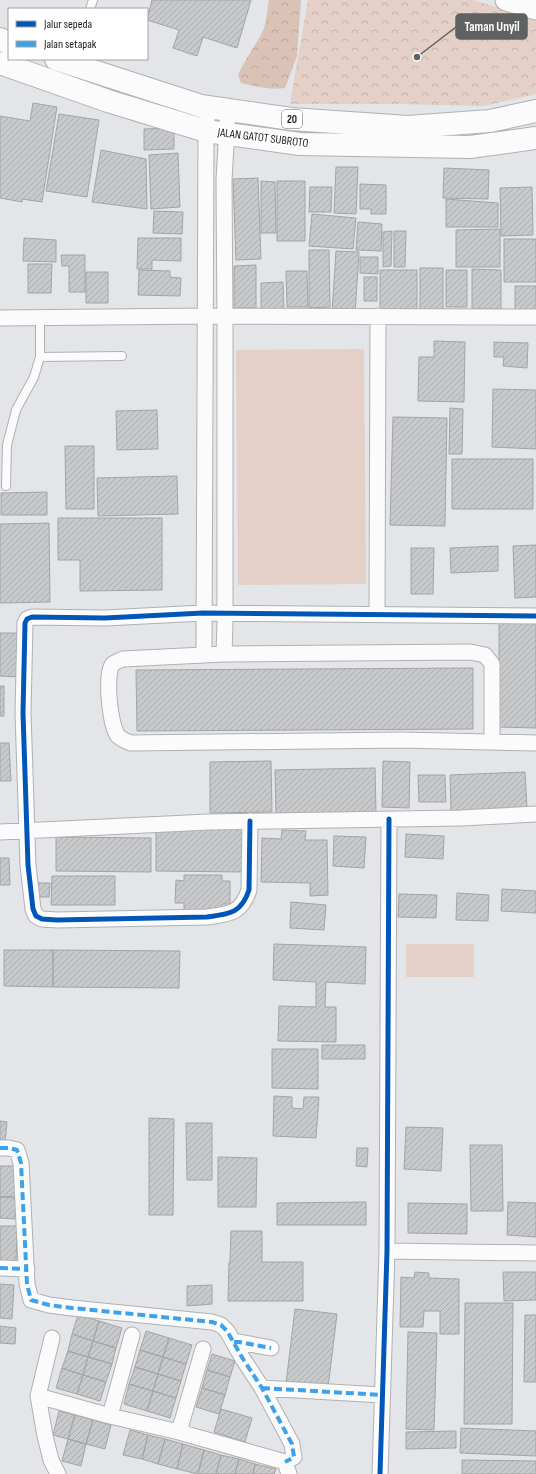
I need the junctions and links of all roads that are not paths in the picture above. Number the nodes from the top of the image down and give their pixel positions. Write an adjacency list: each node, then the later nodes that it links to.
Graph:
1 (506, 0): 2 (main road)
2 (536, 9)
3 (0, 63): 4 (highway, JALAN GATOT SUBROTO / 20)
4 (68, 70): 5 (highway, JALAN GATOT SUBROTO / 20); 7 (highway, JALAN GATOT SUBROTO / 20)
5 (218, 109): 6 (highway, JALAN GATOT SUBROTO / 20); 7 (street); 7 (street)
6 (536, 111)
7 (216, 132): 8 (highway, JALAN GATOT SUBROTO / 20); 9 (street); 10 (street)
8 (536, 138)
9 (206, 316): 10 (street); 14 (street); 17 (street)
10 (225, 316): 11 (street); 18 (street)
11 (378, 316): 12 (street); 22 (street)
12 (536, 317)
13 (0, 318): 14 (street)
14 (40, 318): 16 (lane)
15 (122, 356): 16 (lane)
16 (40, 357): 19 (lane)
17 (205, 411): 18 (street); 20 (street)
18 (224, 411): 21 (street)
19 (6, 486)
20 (203, 613): 21 (street); 25 (street); 32 (street)
21 (225, 614): 22 (street); 24 (street)
22 (377, 614): 23 (street)
23 (536, 616)
24 (224, 654): 25 (street); 26 (street)
25 (204, 655): 26 (street)
26 (492, 742): 27 (street)
27 (536, 743)
28 (536, 814): 29 (street)
29 (389, 819): 30 (street); 34 (street)
30 (250, 821): 32 (street); 32 (street)
31 (0, 832): 32 (street)
32 (26, 832)
33 (0, 1148): 37 (street)
34 (387, 1251): 35 (street); 44 (street)
35 (536, 1253)
36 (0, 1268): 37 (street)
37 (27, 1269): 40 (street)
38 (132, 1335): 46 (street)
39 (52, 1338): 45 (street)
40 (234, 1342): 41 (street); 43 (street)
41 (270, 1348)
42 (203, 1349): 47 (street)
43 (262, 1388): 44 (street); 48 (street)
44 (382, 1395): 50 (street)
45 (38, 1396): 46 (street); 49 (street)
46 (110, 1416): 47 (street)
47 (179, 1432): 48 (street)
48 (287, 1468)
49 (58, 1474)
50 (380, 1474)

